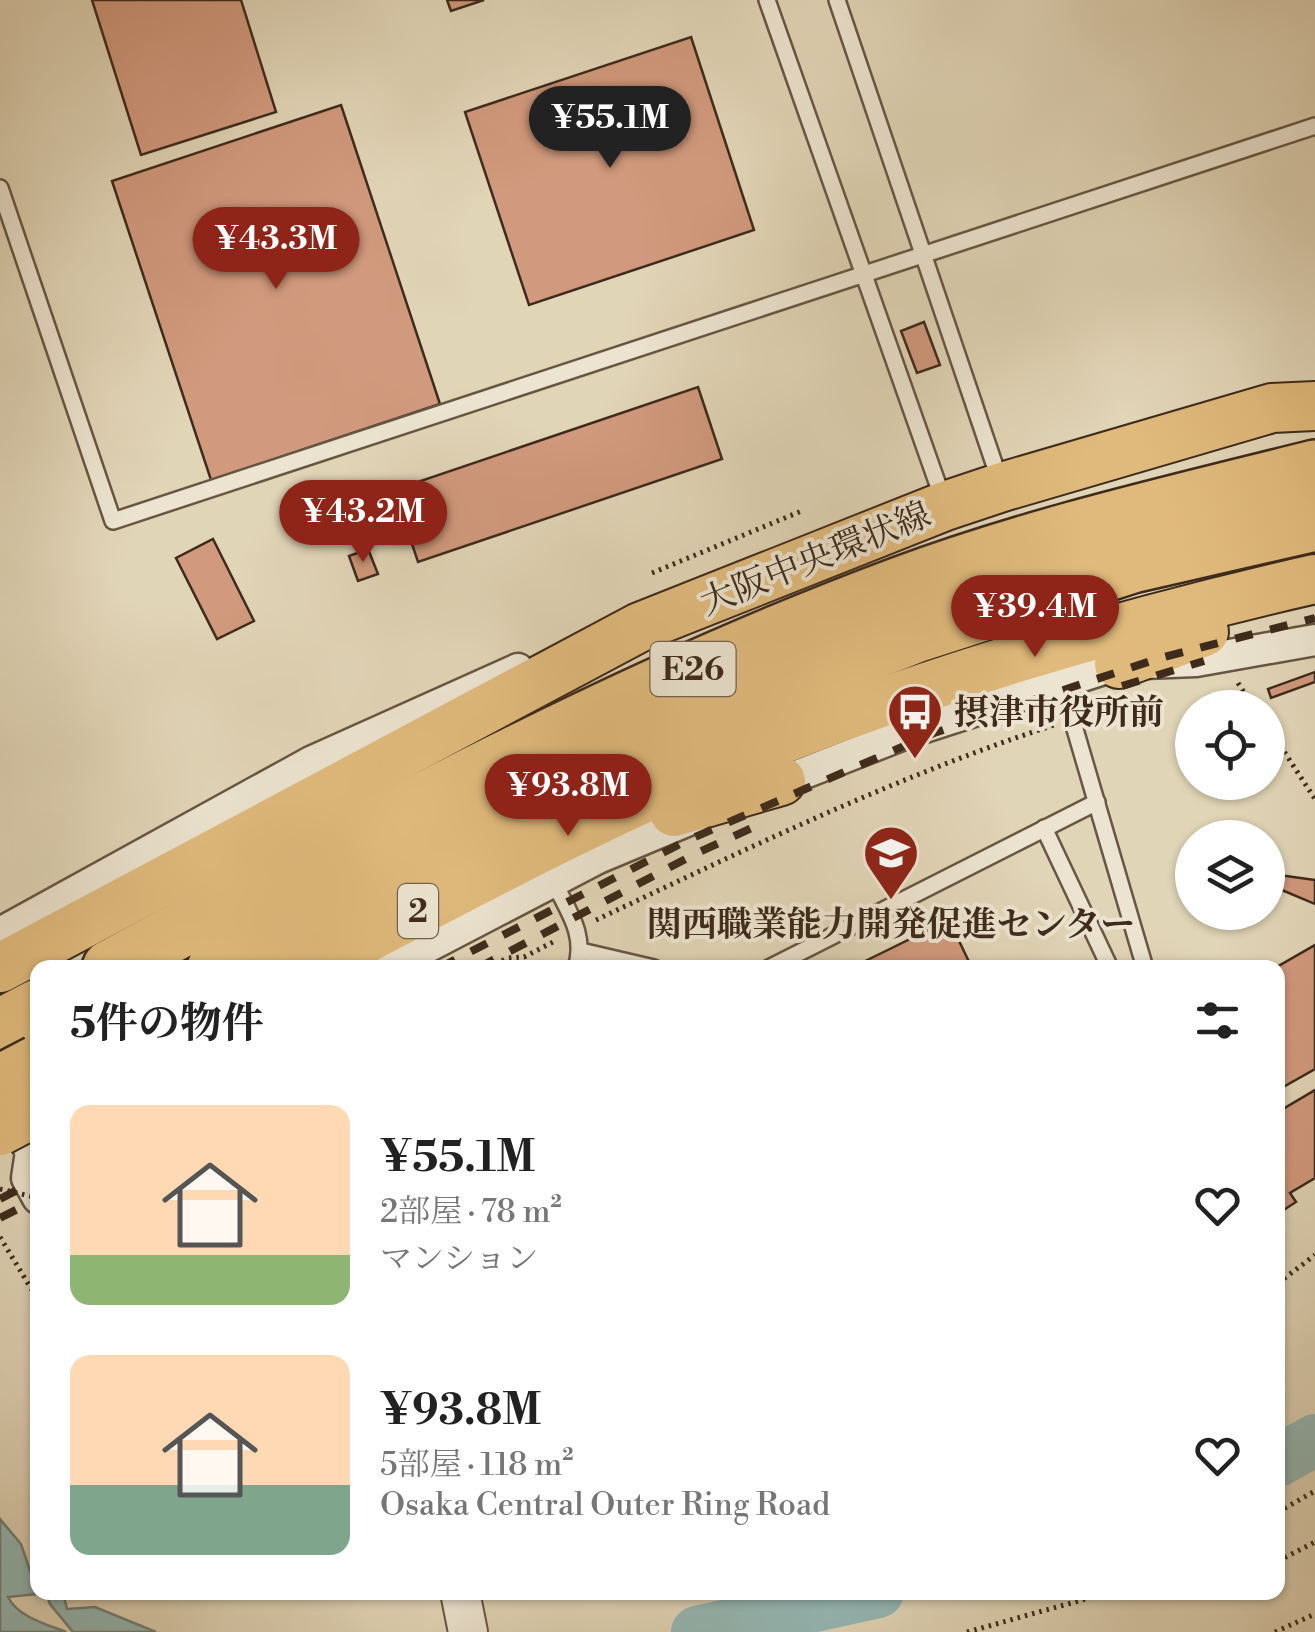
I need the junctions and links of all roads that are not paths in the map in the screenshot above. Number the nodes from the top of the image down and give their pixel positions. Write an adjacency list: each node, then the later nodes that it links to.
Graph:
1 (767, 0): 6 (lane)
2 (837, 0): 5 (lane)
3 (1315, 126): 5 (lane)
4 (0, 188): 6 (lane)
5 (924, 254): 6 (lane); 9 (lane)
6 (862, 274): 10 (lane)
7 (1301, 403): 9 (main road, 大阪中央環状線)
8 (1315, 468): 24 (highway, E26)
9 (1002, 486): 10 (main road, 大阪中央環状線)
10 (945, 506): 14 (main road, 大阪中央環状線)
11 (1315, 522): 25 (highway, E26)
12 (1315, 579): 21 (main road, 2)
13 (1315, 590): 17 (main road)
14 (640, 627): 22 (street); 33 (main road, 大阪中央環状線)
15 (1315, 640): 17 (street)
16 (1064, 682): 17 (street); 18 (street); 19 (lane)
17 (1131, 682)
18 (781, 781): 21 (main road)
19 (1097, 802): 20 (lane); 32 (lane)
20 (1044, 828): 30 (lane); 31 (lane)
21 (540, 868): 23 (lane); 26 (main road, 2); 27 (street)
22 (0, 933)
23 (582, 951): 28 (lane); 29 (lane)
24 (125, 960)
25 (230, 960)
26 (328, 960)
27 (399, 960)
28 (579, 960)
29 (620, 960)
30 (784, 960)
31 (1106, 960)
32 (1143, 960)
33 (0, 968)
34 (30, 1011): 35 (highway)
35 (0, 1028)
36 (30, 1067): 37 (highway, bridge)
37 (0, 1083)
38 (0, 1091): 39 (street)
39 (26, 1136): 40 (street)
40 (30, 1183)
41 (462, 1600): 42 (street)
42 (468, 1632)

